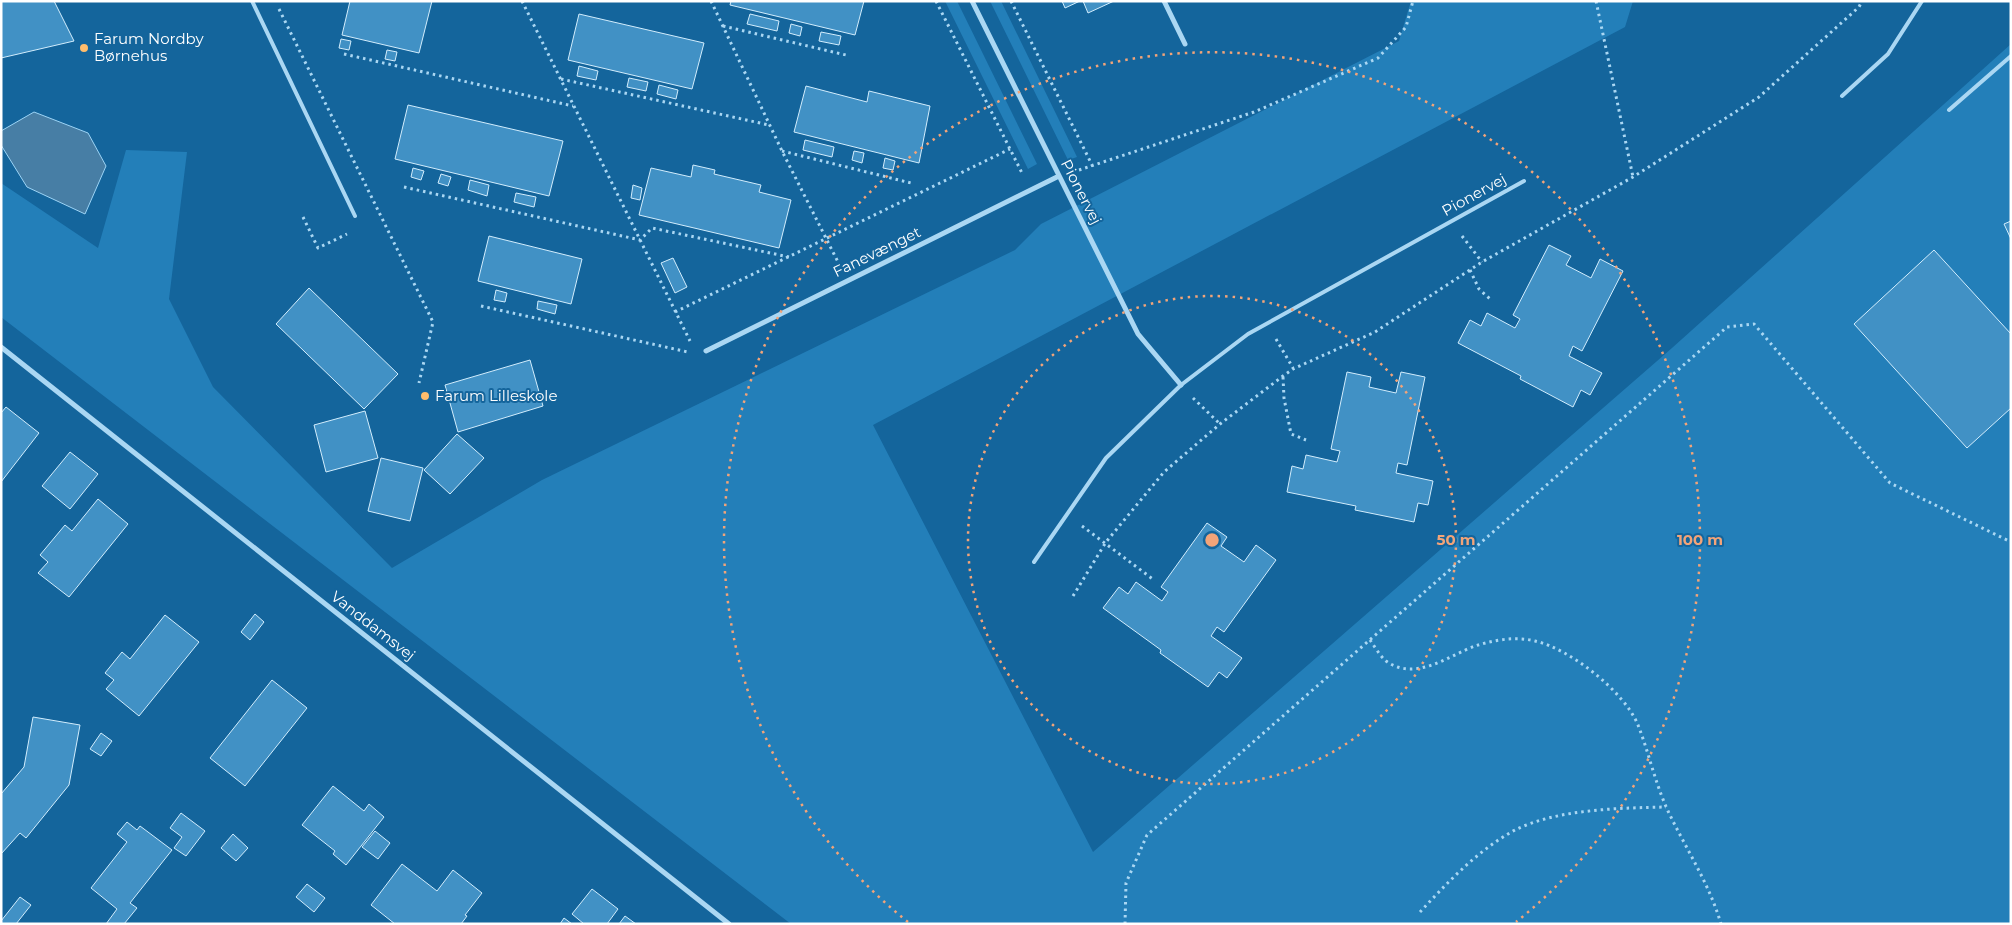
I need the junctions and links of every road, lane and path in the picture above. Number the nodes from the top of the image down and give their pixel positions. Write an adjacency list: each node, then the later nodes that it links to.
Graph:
1 (252, 1): 31 (lane)
2 (522, 1): 17 (path)
3 (711, 1): 12 (path)
4 (936, 1): 22 (path)
5 (972, 1): 25 (street, Pionervej)
6 (1011, 1): 24 (path)
7 (1164, 1): 13 (street)
8 (1413, 1): 24 (path)
9 (1596, 1): 26 (path)
10 (1862, 1): 26 (path)
11 (1922, 1): 18 (lane)
12 (722, 26): 15 (path); 21 (path)
13 (1185, 44)
14 (344, 54): 19 (path)
15 (846, 55)
16 (2011, 56): 20 (lane)
17 (560, 79): 19 (path); 21 (path)
18 (1842, 96)
19 (574, 106): 37 (path)
20 (1948, 110)
21 (770, 126): 23 (path)
22 (1010, 149): 30 (path); 38 (path)
23 (782, 151): 28 (path); 38 (path)
24 (1093, 166): 25 (path)
25 (1059, 176): 30 (street, Fanevænget); 52 (street, Pionervej)
26 (1632, 178): 40 (path)
27 (1524, 181): 35 (lane, Pionervej)
28 (910, 183)
29 (404, 187): 37 (path)
30 (1031, 190): 42 (street, Fanevænget)
31 (355, 216)
32 (303, 217): 36 (path)
33 (381, 217): 34 (path)
34 (373, 220)
35 (1450, 222): 40 (path); 46 (lane, Pionervej)
36 (349, 232)
37 (640, 240): 39 (path); 45 (path)
38 (826, 240): 39 (path); 42 (path)
39 (789, 257): 45 (path)
40 (1482, 262): 41 (path)
41 (1470, 270): 43 (path); 50 (path)
42 (848, 280): 48 (street, Fanevænget)
43 (1490, 299)
44 (481, 306): 49 (path)
45 (675, 312): 49 (path)
46 (1267, 324): 50 (path); 52 (lane, Pionervej)
47 (1, 347): 64 (street, Vanddamsvej)
48 (706, 351): 49 (path)
49 (696, 353)
50 (1293, 369): 51 (path)
51 (1283, 376): 53 (path); 54 (path)
52 (1181, 385): 53 (path); 55 (lane, Pionervej)
53 (1220, 424): 56 (path)
54 (1306, 440)
55 (1066, 516): 56 (path); 58 (lane, Pionervej)
56 (1106, 542): 59 (path); 60 (path)
57 (2011, 542): 61 (path)
58 (1034, 562)
59 (1154, 580)
60 (1074, 596)
61 (1370, 640): 62 (path); 65 (path)
62 (1666, 806): 63 (path); 66 (path)
63 (1420, 912)
64 (729, 924)
65 (1125, 924)
66 (1721, 924)

